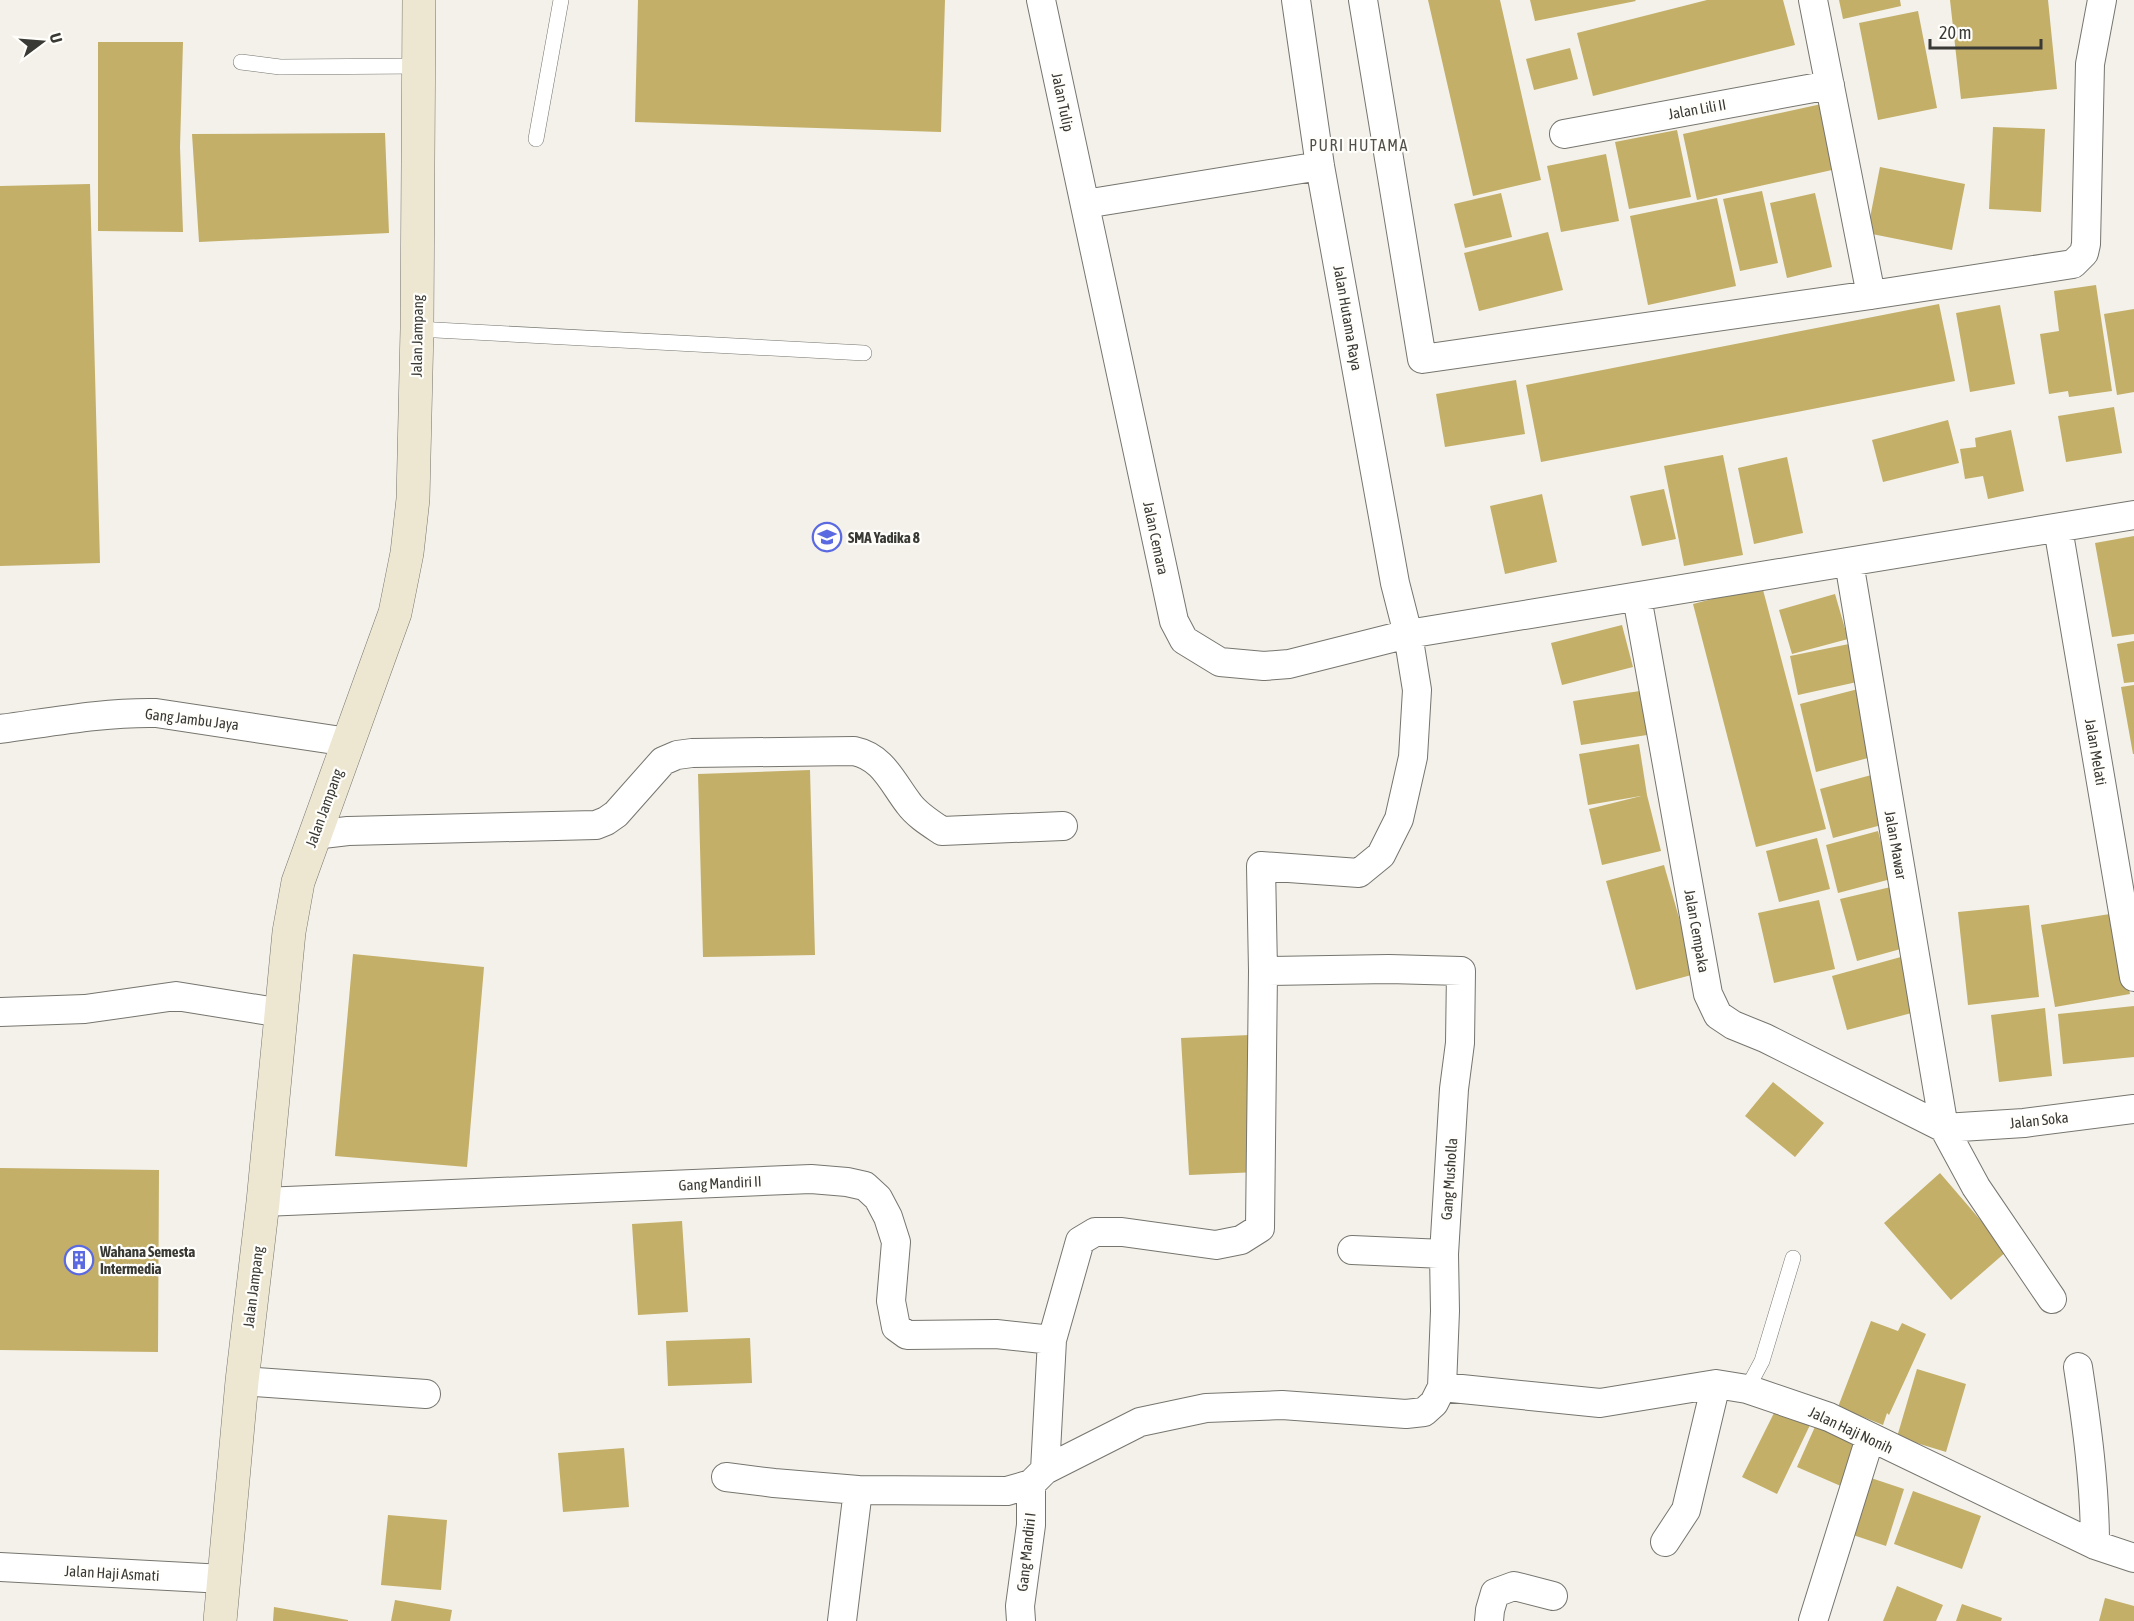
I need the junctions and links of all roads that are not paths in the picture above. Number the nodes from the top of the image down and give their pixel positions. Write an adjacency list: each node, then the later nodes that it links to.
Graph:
1 (419, 0): 9 (street, Jalan Jampang)
2 (561, 0): 12 (lane)
3 (1041, 0): 14 (street, Jalan Tulip)
4 (1296, 0): 13 (street, Jalan Hutama Raya)
5 (1363, 0): 15 (street)
6 (1813, 0): 10 (street)
7 (2102, 0): 15 (street)
8 (241, 62): 9 (lane)
9 (420, 66): 16 (street, Jalan Jampang)
10 (1830, 85): 11 (street, Jalan Lili II); 15 (street)
11 (1564, 134)
12 (536, 139)
13 (1320, 166): 14 (street); 22 (street, Jalan Hutama Raya)
14 (1085, 204): 22 (street, Jalan Cemara)
15 (1871, 295)
16 (417, 329): 17 (lane); 24 (street, Jalan Jampang)
17 (864, 353)
18 (2134, 515): 19 (street, Jalan Cemara)
19 (2058, 528): 20 (street, Jalan Cemara); 28 (street, Jalan Melati)
20 (1848, 562): 21 (street, Jalan Cemara); 32 (street, Jalan Mawar)
21 (1637, 597): 22 (street, Jalan Cemara); 32 (street, Jalan Cempaka)
22 (1408, 634): 27 (street, Jalan Hutama Raya)
23 (0, 729): 24 (street, Gang Jambu Jaya)
24 (348, 742): 26 (street, Jalan Jampang)
25 (1063, 826): 26 (street)
26 (314, 835): 30 (street, Jalan Jampang)
27 (1263, 971): 35 (street, Gang Musholla); 38 (street, Gang Mandiri I)
28 (2134, 976)
29 (0, 1012): 30 (street)
30 (282, 1013): 33 (street, Jalan Jampang)
31 (2134, 1109): 32 (street, Jalan Soka)
32 (1944, 1128): 37 (street, Jalan Mawar)
33 (264, 1202): 38 (street, Gang Mandiri II); 40 (street, Jalan Jampang)
34 (1352, 1250): 35 (street)
35 (1444, 1254): 42 (street, Gang Musholla)
36 (1793, 1258): 43 (lane)
37 (2052, 1299)
38 (1053, 1340): 47 (street, Gang Mandiri I)
39 (2078, 1367): 50 (street)
40 (242, 1381): 44 (street); 53 (street, Jalan Jampang)
41 (1716, 1384): 42 (street, Jalan Haji Nonih); 43 (street, Jalan Haji Nonih); 49 (street)
42 (1442, 1387): 47 (street)
43 (1747, 1389): 45 (street, Jalan Haji Nonih)
44 (426, 1394)
45 (1870, 1438): 50 (street, Jalan Haji Nonih); 59 (street)
46 (726, 1477): 48 (street)
47 (1038, 1477): 48 (street); 57 (street, Gang Mandiri I)
48 (858, 1490): 56 (street)
49 (1665, 1542)
50 (2095, 1545): 51 (street, Jalan Haji Nonih)
51 (2134, 1558)
52 (0, 1567): 53 (street, Jalan Haji Asmati)
53 (224, 1579): 55 (street, Jalan Jampang)
54 (1553, 1596): 58 (street)
55 (220, 1621)
56 (842, 1621)
57 (1021, 1621)
58 (1489, 1621)
59 (1813, 1621)

